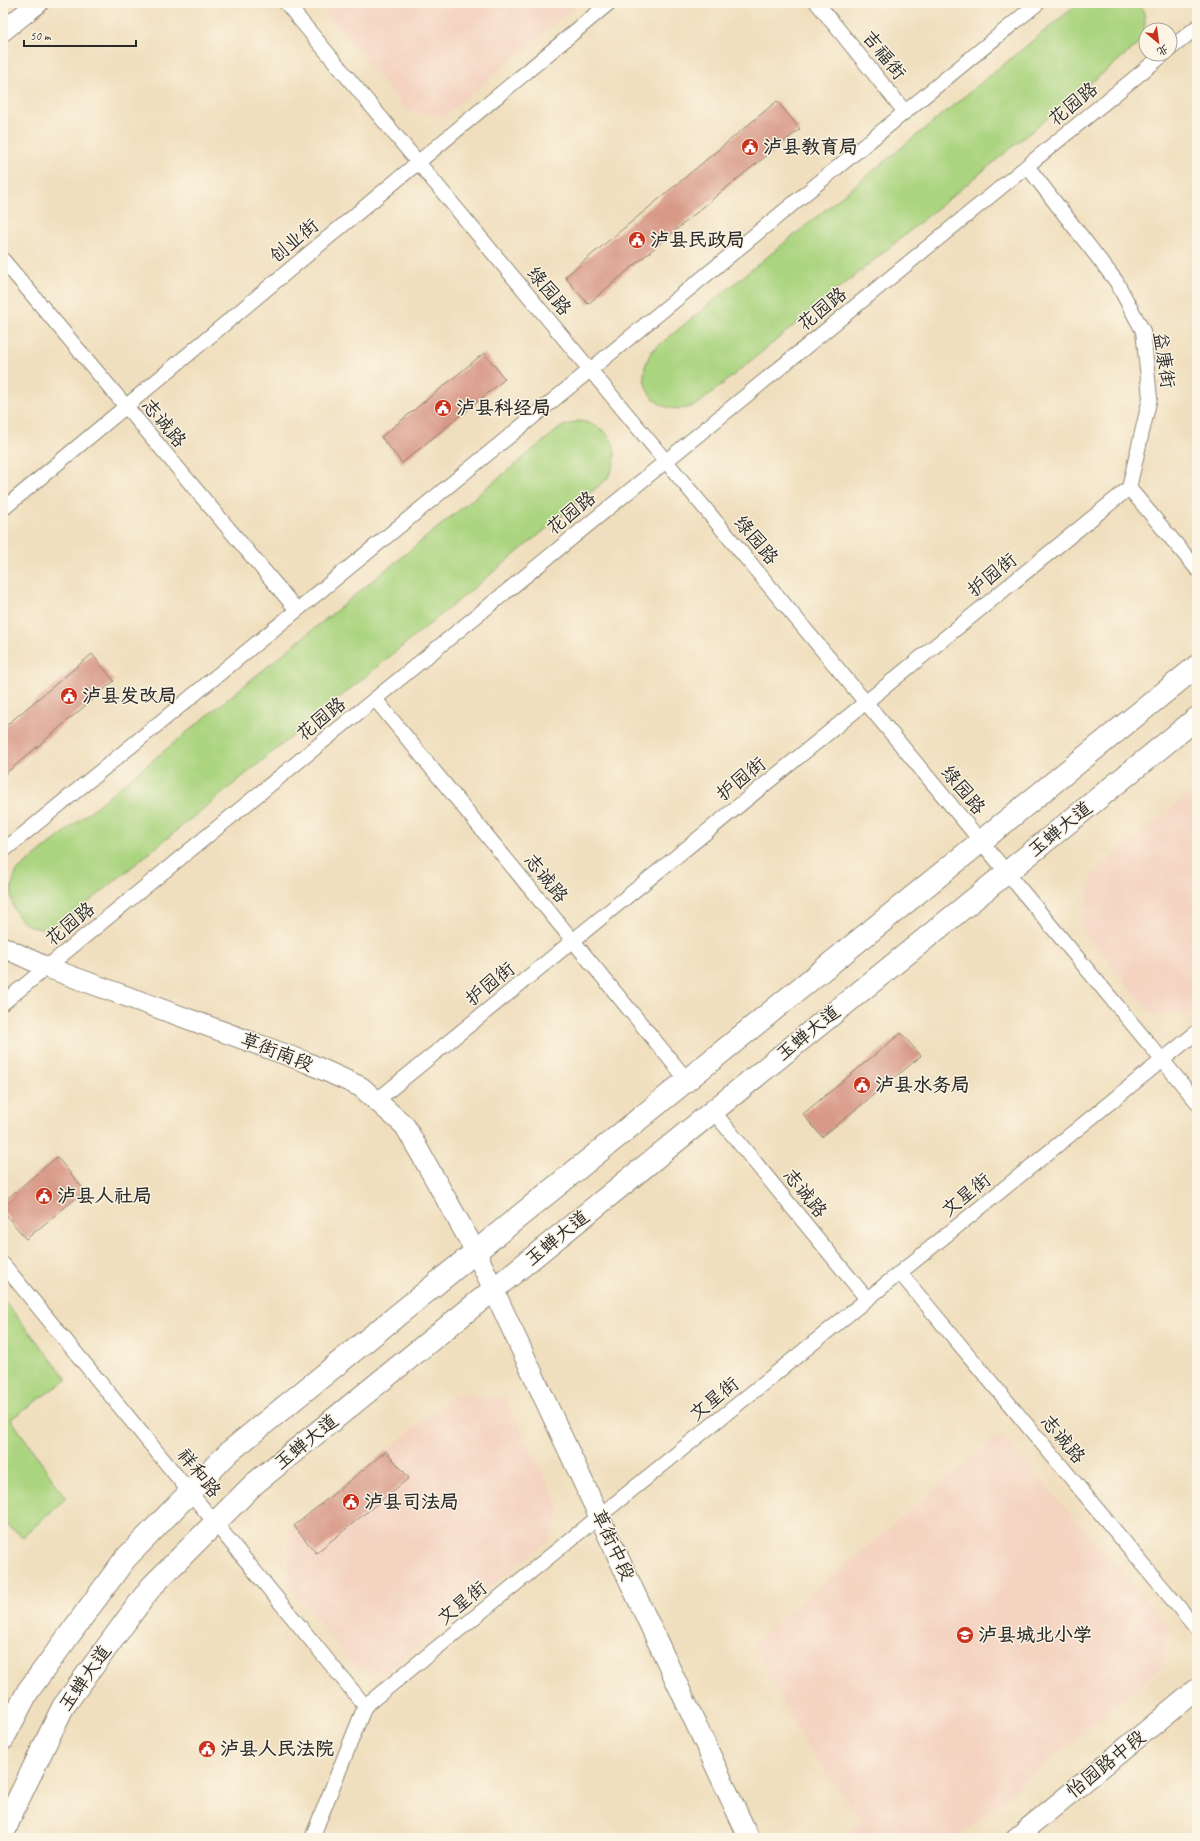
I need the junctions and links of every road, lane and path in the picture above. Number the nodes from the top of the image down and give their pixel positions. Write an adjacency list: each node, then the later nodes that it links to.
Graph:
1 (38, 3): 7 (main road)
2 (286, 3): 11 (street, 绿园路)
3 (609, 3): 11 (street, 创业街)
4 (817, 3): 10 (street, 吉福街)
5 (1038, 3): 10 (street)
6 (1197, 27): 8 (street)
7 (3, 31)
8 (1178, 42)
9 (1154, 62): 12 (street, 花园路)
10 (905, 112): 14 (street)
11 (418, 162): 14 (street, 绿园路); 15 (street, 创业街)
12 (1027, 166): 16 (street, 花园路); 17 (street, 益康街)
13 (3, 260): 15 (street, 志诚路)
14 (590, 370): 16 (street, 绿园路); 20 (street)
15 (126, 406): 18 (street, 创业街); 20 (street, 志诚路)
16 (666, 461): 22 (street, 花园路); 23 (street, 绿园路)
17 (1129, 488): 19 (street); 23 (street, 护园街)
18 (3, 509)
19 (1197, 569)
20 (297, 610): 26 (street)
21 (1197, 666): 25 (main road, 玉蝉大道)
22 (375, 699): 28 (street, 志诚路); 30 (street, 花园路)
23 (866, 702): 25 (street, 绿园路); 28 (street, 护园街)
24 (1197, 718): 27 (main road, 玉蝉大道)
25 (981, 841): 27 (street, 绿园路); 34 (main road, 玉蝉大道)
26 (3, 851)
27 (1007, 872): 33 (street, 绿园路); 37 (main road, 玉蝉大道)
28 (573, 941): 34 (street, 志诚路); 35 (street, 护园街)
29 (3, 947): 30 (main road, 草街南段)
30 (46, 967): 31 (street, 花园路); 35 (main road, 草街南段)
31 (3, 1003)
32 (1197, 1032): 33 (street, 文星街)
33 (1162, 1060): 36 (street, 绿园路); 40 (street, 文星街)
34 (688, 1080): 38 (main road, 玉蝉大道)
35 (376, 1101): 38 (main road, 草街南段)
36 (1197, 1102)
37 (713, 1111): 41 (main road, 玉蝉大道); 42 (street, 志诚路)
38 (476, 1252): 41 (main road, 草街中段); 43 (main road, 玉蝉大道)
39 (3, 1264): 43 (street, 祥和路)
40 (900, 1273): 42 (street, 文星街); 46 (street, 志诚路)
41 (494, 1289): 44 (main road, 草街中段); 45 (main road, 玉蝉大道)
42 (867, 1299): 44 (street, 文星街)
43 (190, 1493): 45 (street, 祥和路); 49 (main road, 玉蝉大道)
44 (599, 1516): 48 (street, 文星街); 52 (main road, 草街中段)
45 (215, 1523): 48 (street, 祥和路); 50 (main road, 玉蝉大道)
46 (1197, 1629)
47 (1197, 1689): 53 (main road, 怡园路中段)
48 (365, 1706): 51 (street, 文星街)
49 (3, 1739)
50 (3, 1834)
51 (312, 1838)
52 (749, 1838)
53 (1016, 1838)

